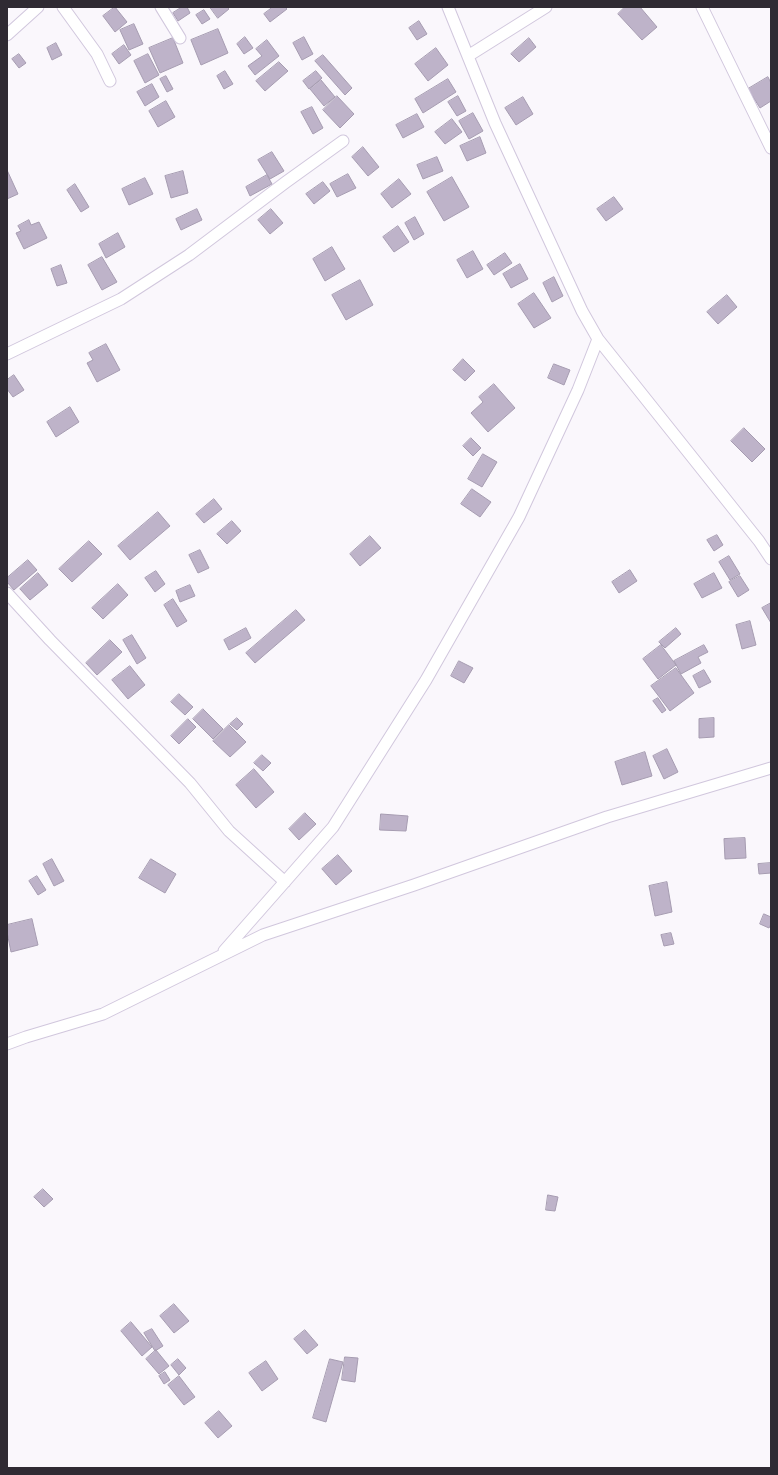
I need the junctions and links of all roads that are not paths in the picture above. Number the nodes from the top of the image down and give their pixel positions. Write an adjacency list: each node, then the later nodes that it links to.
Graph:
1 (38, 7): 7 (street)
2 (63, 7): 10 (street)
3 (161, 7): 8 (street)
4 (448, 7): 9 (street)
5 (546, 7): 9 (street)
6 (702, 7): 12 (street)
7 (7, 35)
8 (180, 38)
9 (468, 56): 13 (street)
10 (110, 81)
11 (342, 141): 14 (street)
12 (771, 148)
13 (598, 339): 15 (street); 18 (street)
14 (7, 354)
15 (771, 559)
16 (7, 593): 18 (street)
17 (771, 768): 19 (street)
18 (285, 882): 19 (street)
19 (222, 954): 20 (street)
20 (7, 1044)

